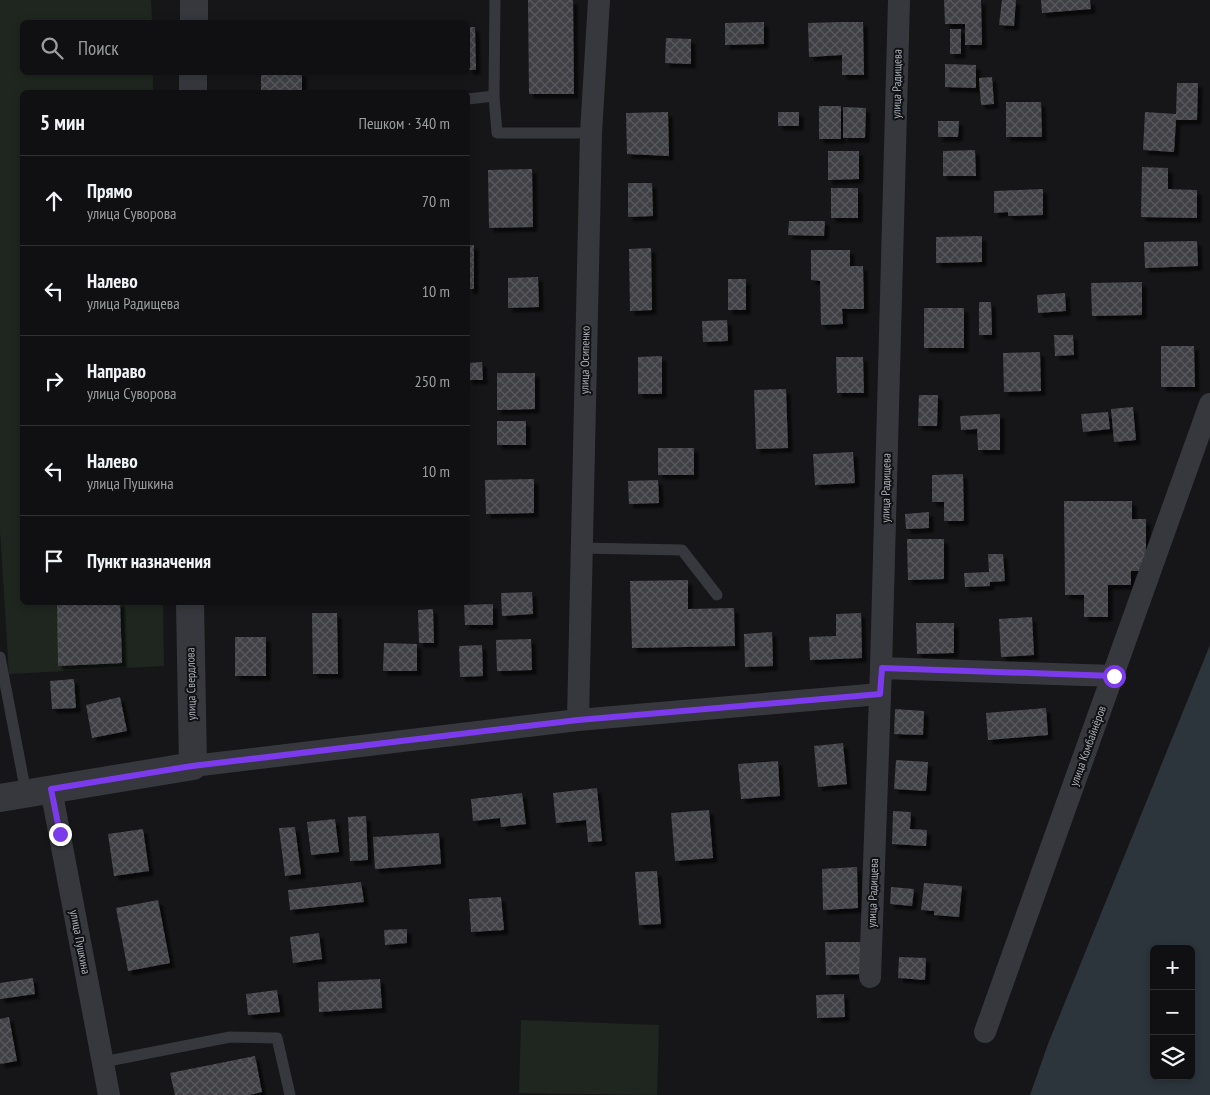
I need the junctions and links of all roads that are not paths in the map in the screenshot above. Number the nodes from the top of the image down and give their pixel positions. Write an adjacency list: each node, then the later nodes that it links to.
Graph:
1 (194, 0): 5 (street)
2 (495, 0): 8 (lane)
3 (599, 0): 10 (street, улица Осипенко)
4 (899, 0): 16 (street, улица Радищева)
5 (194, 20)
6 (193, 75): 7 (street)
7 (192, 90)
8 (494, 96): 9 (lane); 10 (lane)
9 (470, 99)
10 (591, 133): 12 (street, улица Осипенко)
11 (1210, 404): 17 (street, улица Комбайнёров)
12 (581, 548): 13 (lane); 19 (street, улица Осипенко)
13 (717, 595)
14 (190, 605): 20 (street, улица Свердлова)
15 (0, 657): 21 (lane)
16 (882, 668): 17 (street); 18 (street, улица Радищева)
17 (1114, 676): 23 (street, улица Комбайнёров)
18 (880, 694): 19 (street); 22 (street, улица Радищева)
19 (578, 720): 20 (street)
20 (192, 766): 21 (street)
21 (26, 793): 24 (street, улица Пушкина)
22 (870, 977)
23 (985, 1032)
24 (103, 1062): 25 (street, улица Пушкина); 26 (lane)
25 (109, 1095)
26 (290, 1095)

